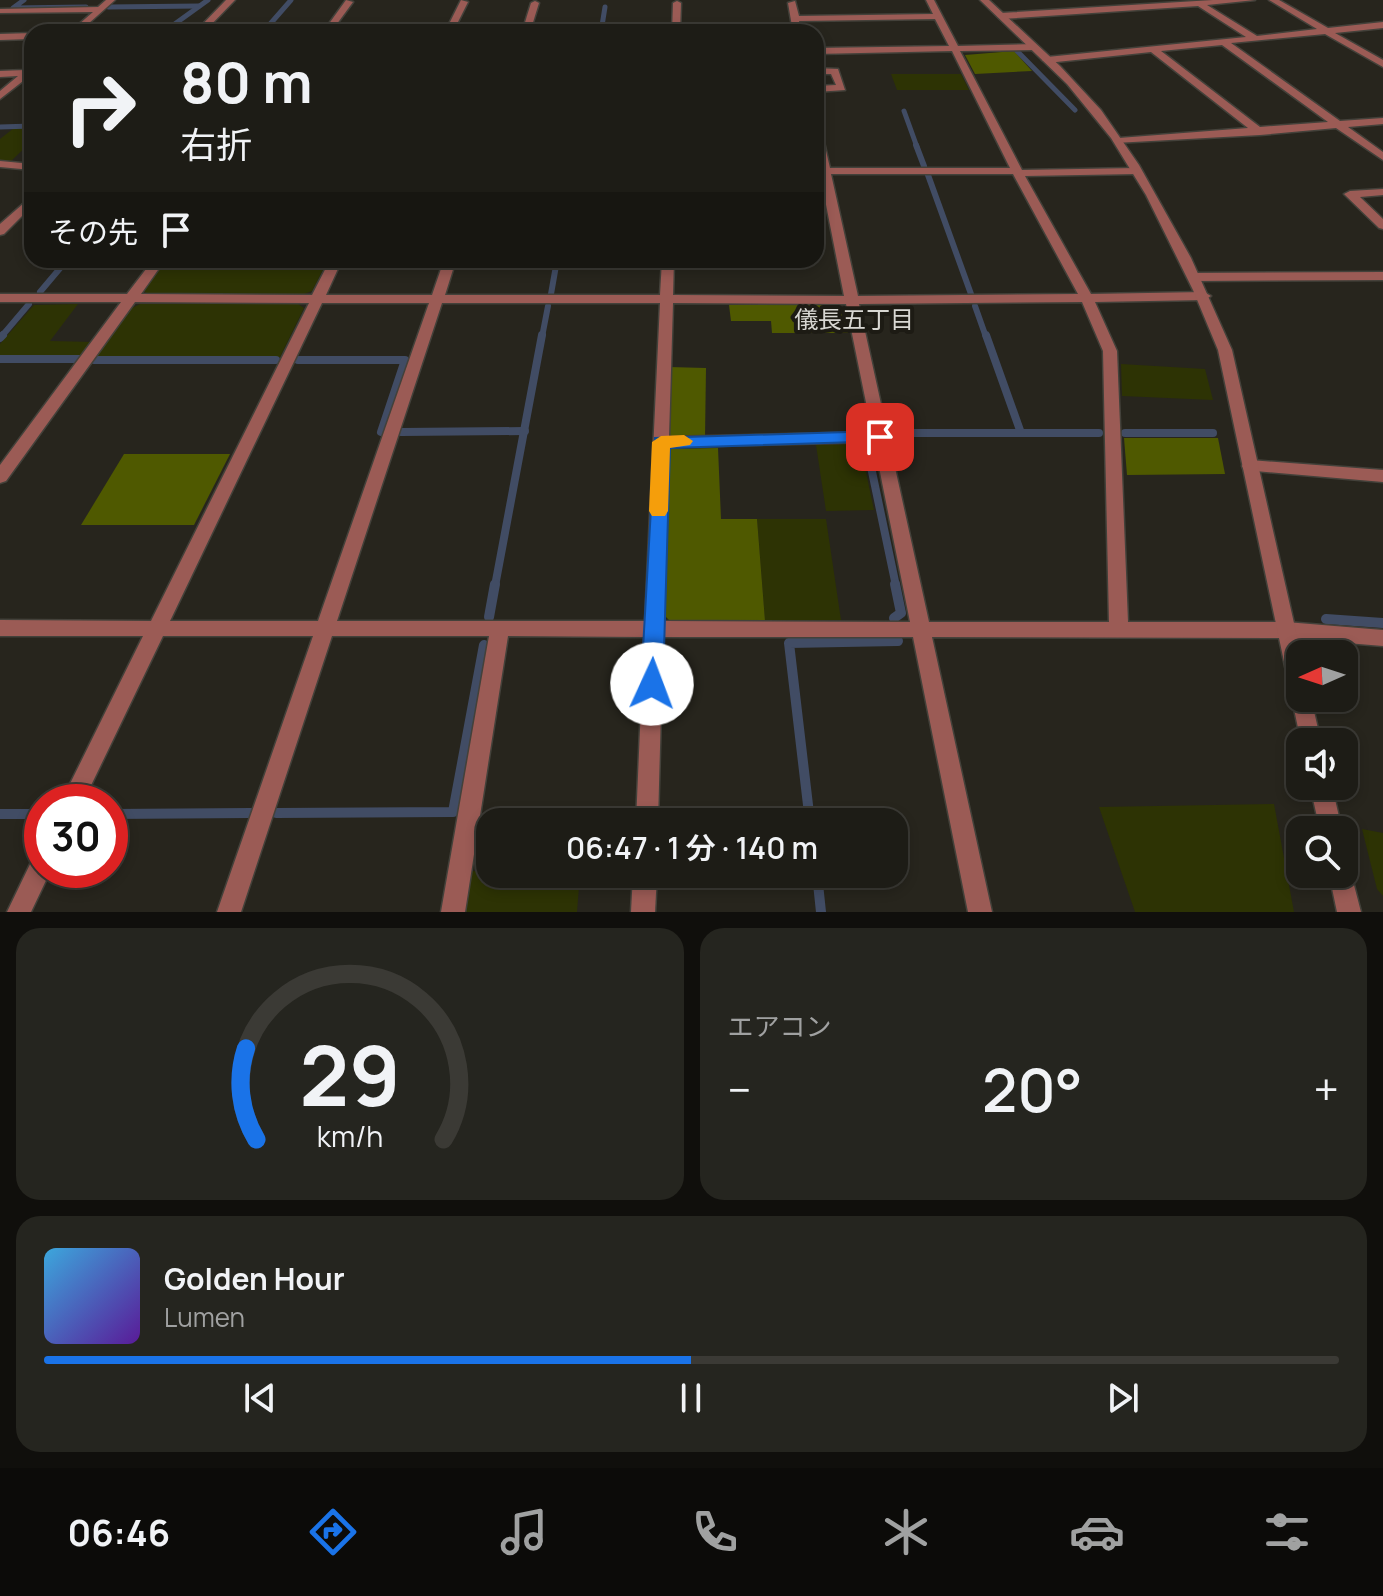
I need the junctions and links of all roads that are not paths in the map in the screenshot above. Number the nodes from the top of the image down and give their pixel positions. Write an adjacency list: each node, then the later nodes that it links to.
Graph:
1 (111, 0): 13 (street)
2 (231, 0): 19 (street)
3 (930, 0): 15 (street)
4 (984, 0): 16 (street)
5 (1251, 0): 12 (street)
6 (1273, 0): 26 (street)
7 (349, 2): 20 (street)
8 (464, 2): 21 (street)
9 (535, 3): 22 (street)
10 (677, 3): 23 (street)
11 (792, 3): 17 (street)
12 (1201, 5): 16 (street); 29 (street)
13 (100, 9): 14 (street); 18 (street)
14 (0, 11)
15 (940, 16): 17 (street); 34 (street)
16 (1001, 16): 31 (street)
17 (795, 19): 24 (street)
18 (83, 24)
19 (207, 24)
20 (333, 24)
21 (453, 24)
22 (528, 24)
23 (676, 24)
24 (796, 24)
25 (1383, 25): 26 (street)
26 (1326, 31): 29 (street); 36 (street)
27 (24, 36): 28 (street)
28 (0, 37)
29 (1256, 39): 30 (street)
30 (1225, 43): 32 (street); 44 (street)
31 (1034, 47): 34 (street); 35 (street)
32 (1154, 50): 35 (street); 45 (street)
33 (824, 51): 34 (street)
34 (957, 51): 52 (street)
35 (1047, 60): 46 (street)
36 (1383, 64)
37 (824, 71): 41 (street)
38 (24, 72): 39 (street)
39 (0, 74)
40 (24, 76): 42 (street)
41 (824, 89)
42 (0, 96)
43 (1383, 121): 44 (street)
44 (1343, 126): 45 (street); 47 (street)
45 (1260, 132): 46 (street)
46 (1119, 141): 51 (street)
47 (1383, 157)
48 (0, 164): 49 (street)
49 (24, 166)
50 (824, 171): 52 (street)
51 (1136, 171): 52 (street); 63 (street)
52 (1017, 172): 67 (street)
53 (824, 187): 71 (street)
54 (1383, 192): 56 (street)
55 (24, 207): 57 (street)
56 (1383, 225)
57 (0, 231)
58 (153, 268): 66 (street)
59 (332, 268): 68 (street)
60 (447, 268): 69 (street)
61 (668, 268): 70 (street)
62 (1383, 276): 63 (street)
63 (1193, 277): 64 (street)
64 (1204, 296): 67 (street); 74 (street)
65 (0, 298): 66 (street)
66 (131, 298): 68 (street); 76 (street)
67 (1087, 298): 71 (street); 83 (street)
68 (317, 299): 69 (street); 78 (street)
69 (437, 299): 70 (street); 79 (street)
70 (666, 299): 71 (street); 73 (street)
71 (852, 299): 72 (street)
72 (880, 437): 73 (street); 82 (street)
73 (661, 442): 81 (street)
74 (1250, 466): 75 (street); 84 (street)
75 (1383, 476)
76 (0, 477)
77 (0, 628): 78 (street)
78 (157, 628): 79 (street); 87 (street)
79 (325, 628): 80 (street); 93 (street)
80 (500, 629): 81 (street); 94 (street)
81 (654, 629): 82 (street); 88 (street)
82 (920, 630): 83 (street); 96 (street)
83 (1119, 630): 84 (street)
84 (1286, 630): 85 (street); 86 (street)
85 (1383, 638)
86 (1288, 640)
87 (81, 784)
88 (648, 808)
89 (30, 888): 92 (street)
90 (644, 888): 95 (street)
91 (1344, 888): 97 (street)
92 (19, 912)
93 (229, 912)
94 (453, 912)
95 (643, 912)
96 (980, 912)
97 (1349, 912)

